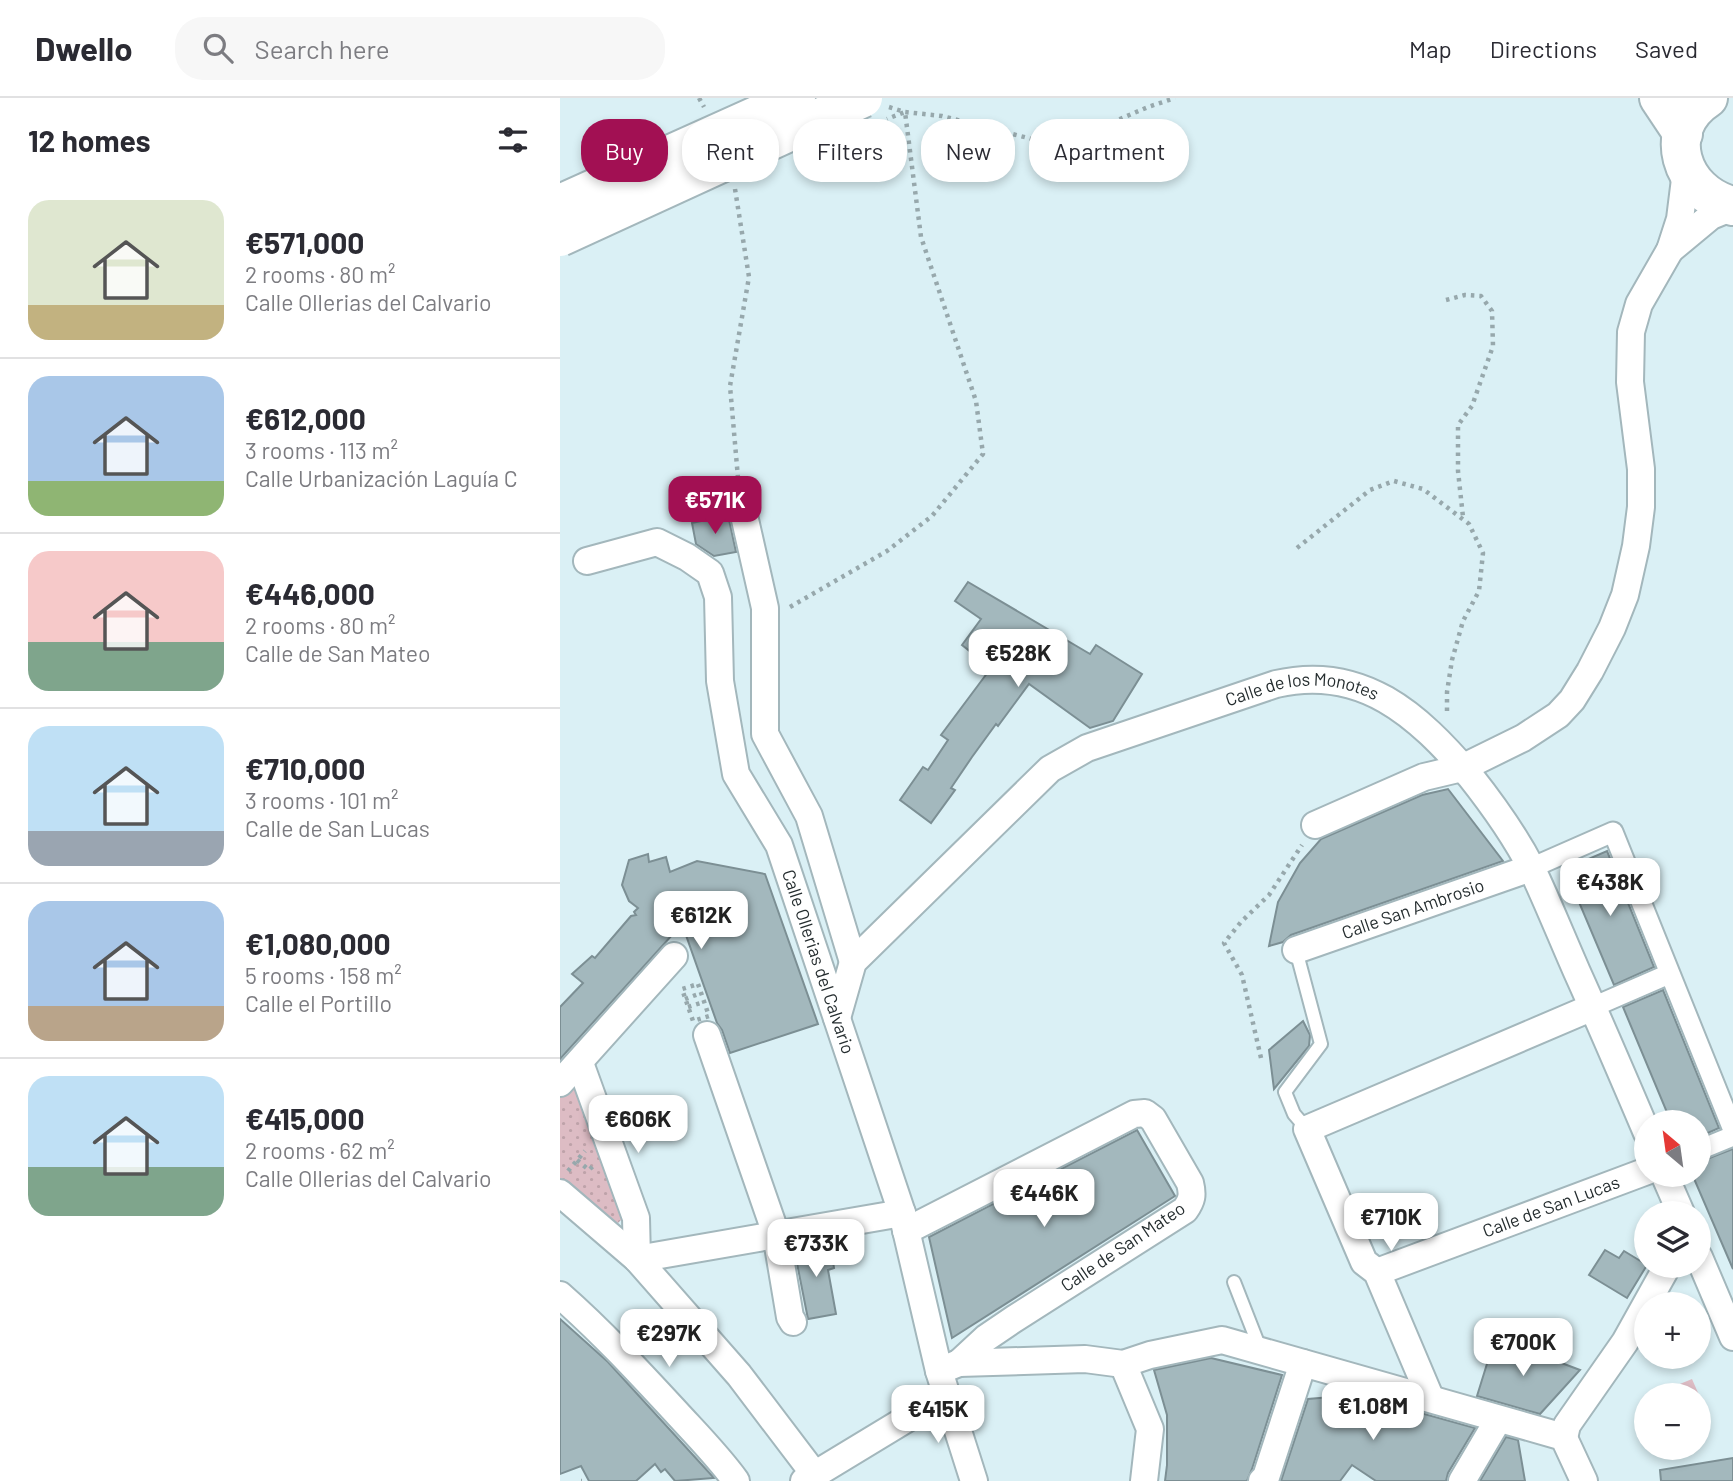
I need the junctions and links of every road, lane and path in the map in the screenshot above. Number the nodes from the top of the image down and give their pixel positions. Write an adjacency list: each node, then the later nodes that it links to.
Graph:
1 (796, 98): 9 (highway, bridge)
2 (1175, 98): 6 (path)
3 (1658, 98): 7 (highway)
4 (1708, 98): 7 (highway)
5 (878, 108): 6 (path); 6 (path); 11 (highway, bridge)
6 (905, 111): 18 (path)
7 (1684, 152): 10 (highway); 12 (street)
8 (735, 186): 14 (path)
9 (560, 204)
10 (1733, 206): 12 (street)
11 (560, 237)
12 (1670, 250): 20 (street)
13 (1446, 300): 15 (path)
14 (741, 502): 18 (street)
15 (1463, 519): 16 (path); 19 (path)
16 (1297, 548)
17 (587, 561): 30 (street, Calle Ollerias del Calvario)
18 (765, 621): 25 (street)
19 (1433, 734): 20 (street, Calle de los Monotes); 25 (street, Calle de los Monotes)
20 (1462, 768): 21 (street); 22 (street, Calle de los Monotes)
21 (1315, 825): 32 (path)
22 (1531, 868): 23 (street, Calle San Ambrosio); 26 (street); 29 (street, Calle de los Monotes)
23 (1296, 950): 36 (lane)
24 (674, 957): 33 (street)
25 (853, 962): 30 (street, Calle de los Monotes)
26 (1669, 974): 29 (street); 37 (street)
27 (701, 993): 28 (path); 28 (path); 28 (path)
28 (685, 999)
29 (1593, 1007): 35 (street, Calle de los Monotes); 36 (street)
30 (837, 1018): 45 (street, Calle Ollerias del Calvario)
31 (707, 1035): 46 (street)
32 (1261, 1059)
33 (580, 1063): 34 (street); 47 (street)
34 (560, 1083)
35 (1637, 1110)
36 (1307, 1129): 48 (street)
37 (1733, 1130)
38 (1733, 1136): 40 (street)
39 (592, 1144): 41 (path)
40 (1712, 1145)
41 (577, 1160): 42 (path); 44 (path)
42 (585, 1167)
43 (1634, 1176): 48 (street, Calle de San Lucas)
44 (562, 1184): 47 (street)
45 (904, 1222): 46 (street, Calle de San Mateo); 59 (street, Calle Ollerias del Calvario); 59 (street, Calle de San Mateo)
46 (776, 1234): 47 (street, Calle de San Mateo); 54 (street)
47 (637, 1259): 63 (street)
48 (1377, 1272): 60 (street)
49 (1711, 1276): 53 (street)
50 (1661, 1278): 62 (street)
51 (1234, 1282): 56 (lane)
52 (560, 1295): 65 (street)
53 (1725, 1299): 55 (street)
54 (793, 1322)
55 (1733, 1337)
56 (1261, 1351): 57 (street); 58 (street)
57 (1303, 1363): 60 (street); 64 (street)
58 (1123, 1364): 59 (street); 67 (street)
59 (948, 1376): 63 (street, Calle de San Mateo); 66 (street, Calle Ollerias del Calvario)
60 (1430, 1397): 61 (street)
61 (1499, 1420): 62 (street); 68 (street)
62 (1564, 1438): 69 (street)
63 (809, 1478)
64 (1266, 1480)
65 (736, 1481)
66 (974, 1481)
67 (1144, 1481)
68 (1462, 1481)
69 (1584, 1481)

